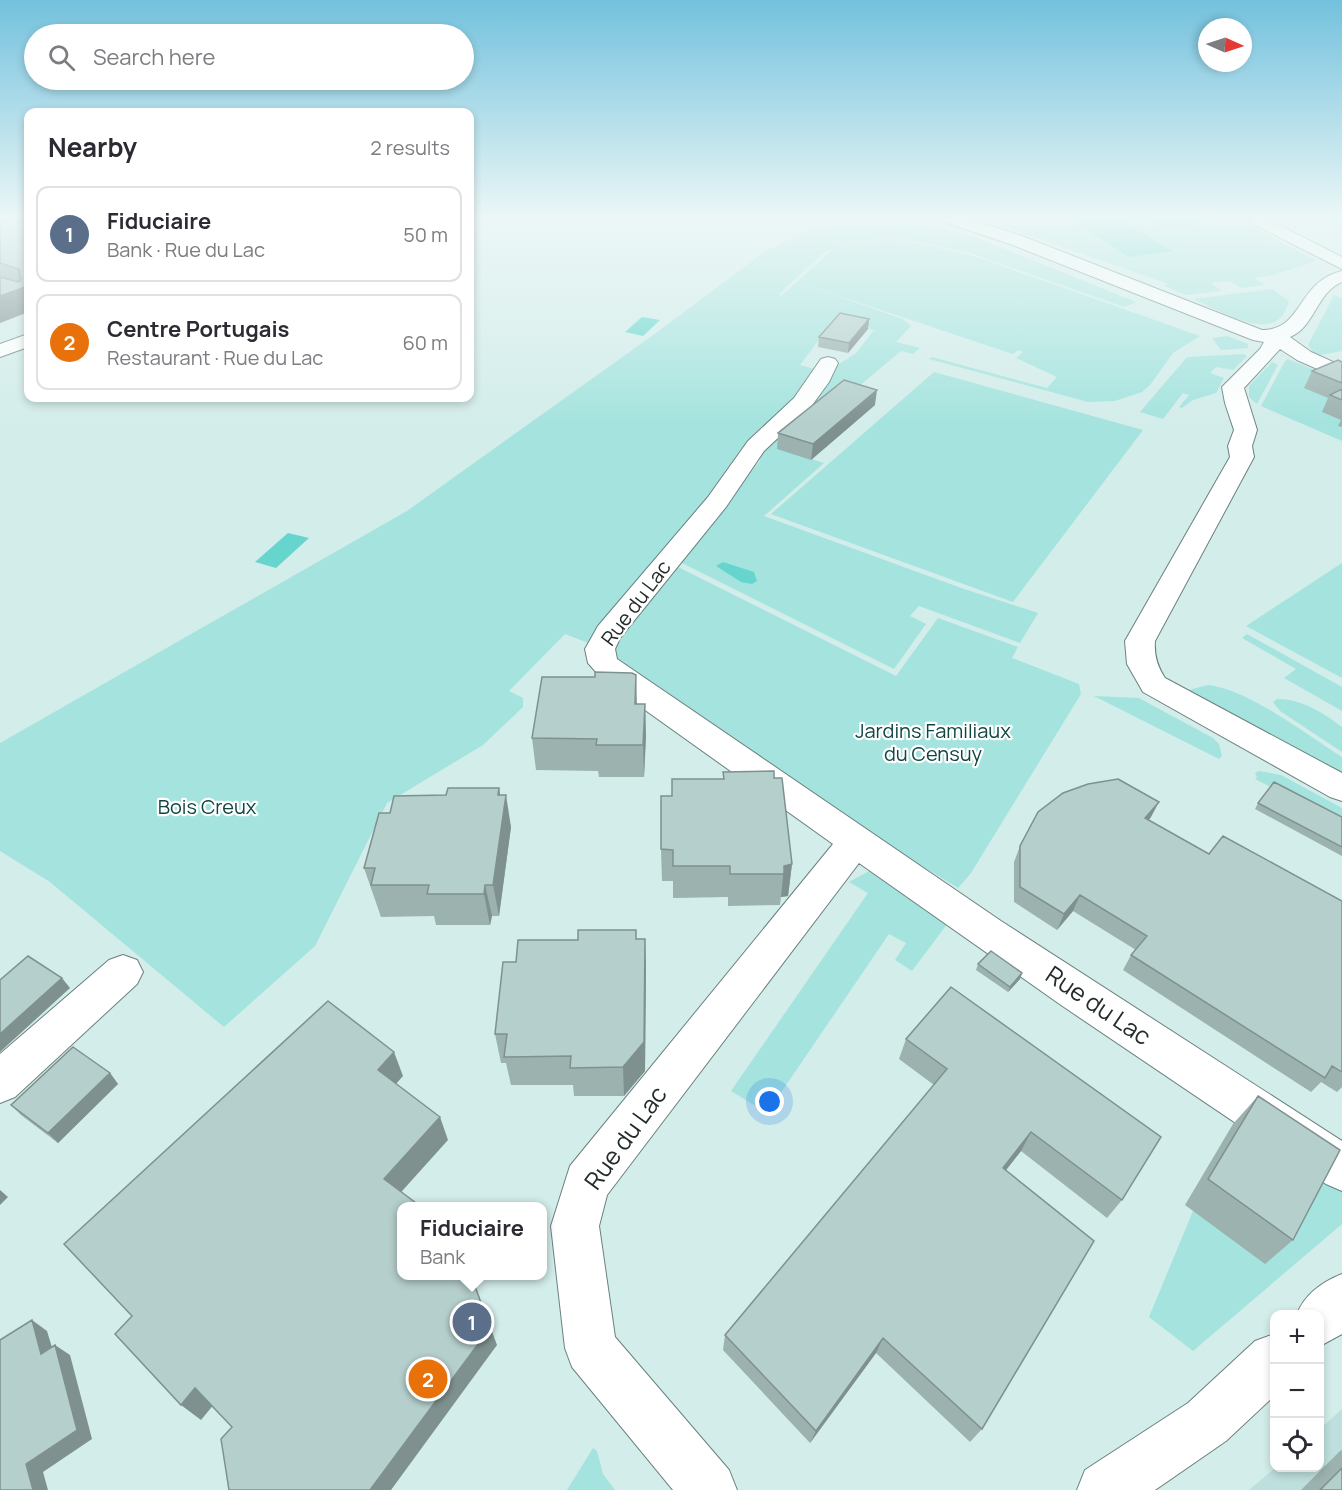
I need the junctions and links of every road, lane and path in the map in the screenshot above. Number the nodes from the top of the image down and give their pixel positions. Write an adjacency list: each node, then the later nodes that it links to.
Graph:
1 (1130, 286): 3 (street)
2 (1321, 286): 3 (street)
3 (1276, 337): 7 (street); 8 (street)
4 (24, 342): 5 (street)
5 (0, 351)
6 (828, 363): 9 (street, Rue du Lac)
7 (1342, 374)
8 (1342, 788)
9 (855, 842): 12 (street, Rue du Lac); 16 (street, Rue du Lac)
10 (123, 972): 11 (street)
11 (0, 1082)
12 (1342, 1168)
13 (1342, 1299): 14 (street)
14 (1324, 1316)
15 (1271, 1364): 17 (street)
16 (709, 1490)
17 (1106, 1490)

